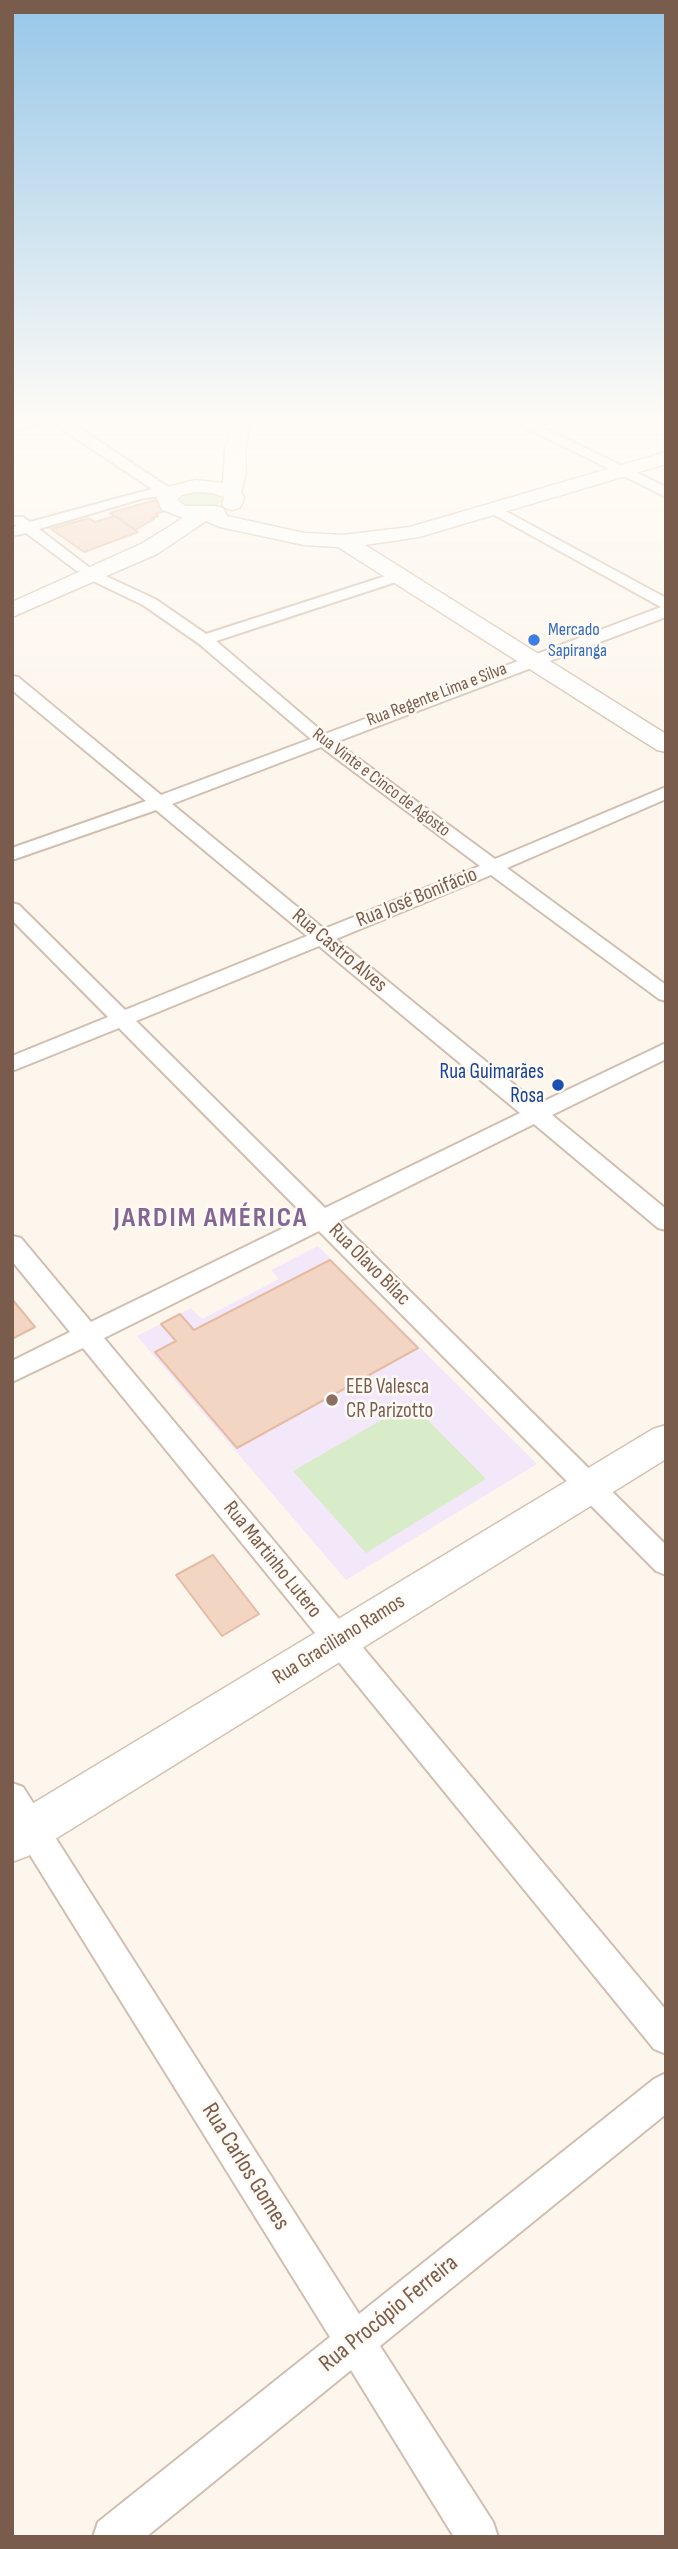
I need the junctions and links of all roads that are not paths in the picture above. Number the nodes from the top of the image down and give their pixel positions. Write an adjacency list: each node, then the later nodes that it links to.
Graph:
1 (41, 537): 8 (street, Rua Vinte e Cinco de Agosto)
2 (147, 537): 8 (street)
3 (168, 537): 8 (street)
4 (294, 537): 7 (street)
5 (378, 537): 7 (street)
6 (545, 537): 11 (street)
7 (343, 541): 9 (street)
8 (88, 572): 10 (street); 12 (street); 14 (street, Rua Vinte e Cinco de Agosto)
9 (400, 576): 14 (street); 15 (street)
10 (12, 598)
11 (666, 604)
12 (12, 610)
13 (666, 611): 15 (street, Rua Regente Lima e Silva)
14 (204, 640): 17 (street, Rua Vinte e Cinco de Agosto)
15 (532, 660): 17 (street, Rua Regente Lima e Silva); 18 (street)
16 (12, 681): 20 (street, Rua Castro Alves)
17 (321, 739): 20 (street, Rua Regente Lima e Silva); 22 (street, Rua Vinte e Cinco de Agosto)
18 (666, 745)
19 (666, 792): 22 (street, Rua José Bonifácio)
20 (160, 802): 21 (street, Rua Regente Lima e Silva); 24 (street, Rua Castro Alves)
21 (12, 854)
22 (494, 867): 24 (street, Rua José Bonifácio); 25 (street, Rua Vinte e Cinco de Agosto)
23 (12, 909): 26 (street, Rua Olavo Bilac)
24 (322, 937): 26 (street, Rua José Bonifácio); 29 (street, Rua Castro Alves)
25 (666, 995)
26 (123, 1018): 28 (street, Rua José Bonifácio); 30 (street, Rua Olavo Bilac)
27 (666, 1050): 29 (street)
28 (12, 1064)
29 (536, 1114): 30 (street); 31 (street, Rua Castro Alves)
30 (323, 1219): 33 (street); 36 (street, Rua Olavo Bilac)
31 (666, 1222)
32 (12, 1244): 33 (street, Rua Martinho Lutero)
33 (88, 1335): 34 (street); 38 (street, Rua Martinho Lutero)
34 (12, 1372)
35 (666, 1440): 36 (street, Rua Graciliano Ramos)
36 (590, 1487): 37 (street, Rua Olavo Bilac); 38 (street, Rua Graciliano Ramos)
37 (666, 1563)
38 (339, 1640): 39 (street, Rua Graciliano Ramos); 40 (street, Rua Martinho Lutero)
39 (19, 1822): 42 (street, Rua Carlos Gomes)
40 (666, 2037)
41 (666, 2091): 42 (street, Rua Procópio Ferreira)
42 (355, 2342): 43 (street, Rua Procópio Ferreira); 44 (street, Rua Carlos Gomes)
43 (113, 2537)
44 (478, 2537)

